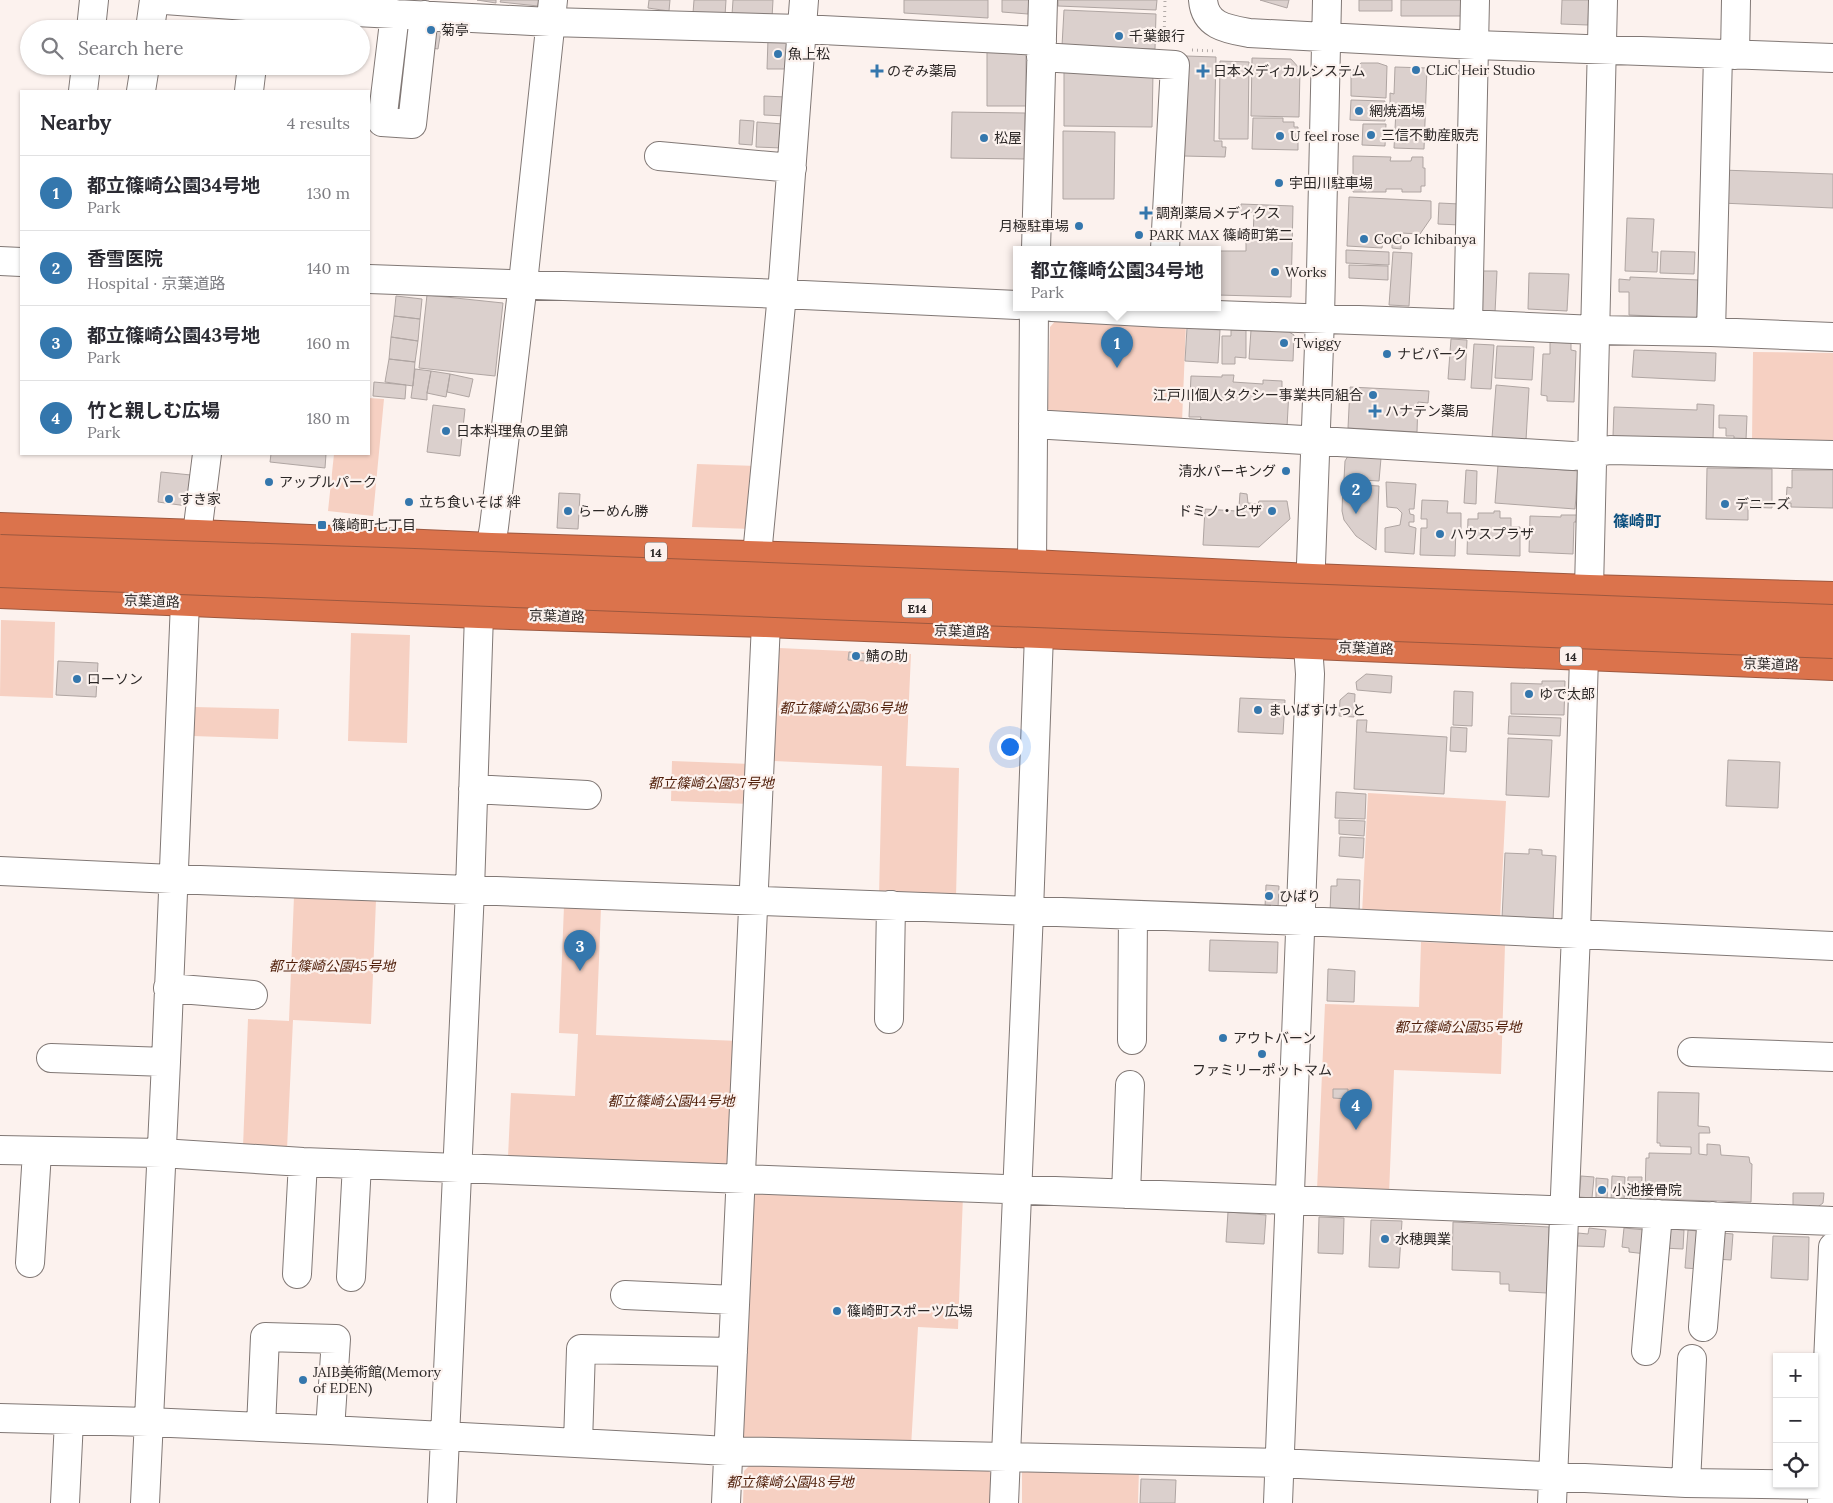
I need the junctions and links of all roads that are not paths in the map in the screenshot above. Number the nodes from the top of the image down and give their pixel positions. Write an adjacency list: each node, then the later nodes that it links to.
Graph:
1 (94, 0): 16 (street)
2 (154, 0): 17 (street)
3 (165, 0): 13 (street)
4 (804, 0): 18 (street)
5 (1044, 0): 21 (street)
6 (1203, 0): 19 (street)
7 (1327, 0): 19 (street)
8 (1475, 0): 20 (street)
9 (1603, 0): 22 (street)
10 (1736, 0): 23 (street)
11 (336, 5): 13 (street); 14 (street)
12 (552, 11): 15 (street); 18 (street); 38 (street)
13 (258, 12)
14 (395, 14): 15 (street); 15 (street)
15 (424, 15)
16 (92, 20)
17 (151, 20)
18 (802, 29): 21 (street); 32 (street)
19 (1326, 36): 20 (street); 43 (street)
20 (1475, 45): 22 (street); 44 (street)
21 (1042, 49): 33 (street); 34 (street)
22 (1601, 49): 23 (street); 45 (street)
23 (1727, 55): 24 (street); 46 (street)
24 (1833, 58)
25 (85, 75): 28 (street)
26 (144, 75): 29 (street)
27 (251, 75): 30 (street)
28 (83, 90)
29 (141, 90)
30 (249, 90)
31 (659, 156): 32 (street)
32 (792, 168): 39 (street)
33 (1036, 246)
34 (1165, 246)
35 (0, 261): 36 (street)
36 (20, 262)
37 (370, 279): 38 (street)
38 (522, 284): 39 (street); 55 (street)
39 (782, 294): 40 (street); 57 (street)
40 (1013, 305)
41 (1034, 311): 48 (street)
42 (1182, 311): 43 (street)
43 (1320, 318): 44 (street); 49 (street)
44 (1468, 324): 45 (street)
45 (1595, 330): 46 (street); 50 (street)
46 (1711, 332): 47 (street)
47 (1833, 337)
48 (1033, 424): 49 (street); 58 (street)
49 (1316, 442): 50 (street); 60 (street)
50 (1594, 454): 52 (street); 61 (street)
51 (207, 455): 54 (street)
52 (1833, 455)
53 (0, 527): 54 (highway, 14)
54 (197, 534): 55 (highway, 14); 64 (street)
55 (491, 547): 57 (highway, 14); 65 (street)
56 (0, 549): 66 (highway, E14, bridge)
57 (757, 555): 58 (highway, 14)
58 (1032, 564): 60 (highway, 14)
59 (0, 573): 69 (highway, 京葉道路 / E14, bridge)
60 (1312, 578): 61 (highway, 14); 70 (street)
61 (1589, 589): 63 (highway, 14)
62 (0, 594): 64 (highway, 京葉道路 / 14)
63 (1833, 596)
64 (184, 602): 65 (highway, 京葉道路 / 14); 76 (street)
65 (479, 614): 67 (highway, 京葉道路 / 14); 73 (street)
66 (1833, 619)
67 (766, 623): 68 (highway, 京葉道路 / 14); 78 (street)
68 (1039, 634): 70 (highway, 京葉道路 / 14); 80 (street)
69 (1833, 644)
70 (1308, 646): 71 (highway, 京葉道路 / 14); 82 (street)
71 (1584, 656): 72 (highway, 京葉道路 / 14); 83 (street)
72 (1833, 666)
73 (473, 789): 74 (street); 77 (street)
74 (587, 795)
75 (0, 871): 76 (street)
76 (172, 879): 77 (street); 85 (street)
77 (470, 890): 78 (street); 99 (street)
78 (754, 900): 79 (street); 100 (street)
79 (892, 905): 80 (street); 87 (street)
80 (1029, 911): 81 (street); 101 (street)
81 (1133, 915): 82 (street); 88 (street)
82 (1302, 921): 83 (street); 103 (street)
83 (1576, 934): 84 (street); 104 (street)
84 (1833, 946)
85 (168, 988): 86 (street); 92 (street)
86 (253, 995)
87 (888, 1018)
88 (1132, 1040)
89 (1692, 1052): 90 (street)
90 (1833, 1057)
91 (51, 1058): 92 (street)
92 (166, 1062): 96 (street)
93 (1130, 1085): 102 (street)
94 (0, 1150): 95 (street)
95 (36, 1152): 96 (street); 109 (street)
96 (161, 1153): 97 (street); 120 (street)
97 (303, 1162): 98 (street); 110 (street)
98 (357, 1164): 99 (street); 111 (street)
99 (458, 1167): 100 (street); 123 (street)
100 (740, 1178): 101 (street); 113 (street)
101 (1018, 1190): 102 (street); 126 (street)
102 (1126, 1194): 103 (street)
103 (1289, 1200): 104 (street); 127 (street)
104 (1565, 1211): 105 (street); 128 (street)
105 (1658, 1214): 106 (street); 115 (street)
106 (1712, 1216): 107 (street); 114 (street)
107 (1833, 1221)
108 (1833, 1247): 130 (street)
109 (30, 1262)
110 (296, 1274)
111 (351, 1277)
112 (624, 1295): 113 (street)
113 (735, 1300): 116 (street)
114 (1703, 1327)
115 (1646, 1351)
116 (733, 1352): 124 (street); 125 (street)
117 (1692, 1359): 129 (street)
118 (0, 1418): 119 (street)
119 (68, 1420): 120 (street); 131 (street)
120 (148, 1422): 121 (street); 132 (street)
121 (262, 1427): 122 (street); 122 (street)
122 (330, 1430): 123 (street)
123 (445, 1436): 124 (street); 133 (street)
124 (578, 1443): 125 (street)
125 (728, 1451): 126 (street); 134 (street)
126 (1006, 1456): 127 (street); 135 (street)
127 (1279, 1463): 128 (street); 136 (street)
128 (1553, 1476): 129 (street); 137 (street)
129 (1686, 1483): 130 (street)
130 (1823, 1494)
131 (65, 1503)
132 (145, 1503)
133 (442, 1503)
134 (726, 1503)
135 (1004, 1503)
136 (1278, 1503)
137 (1552, 1503)

